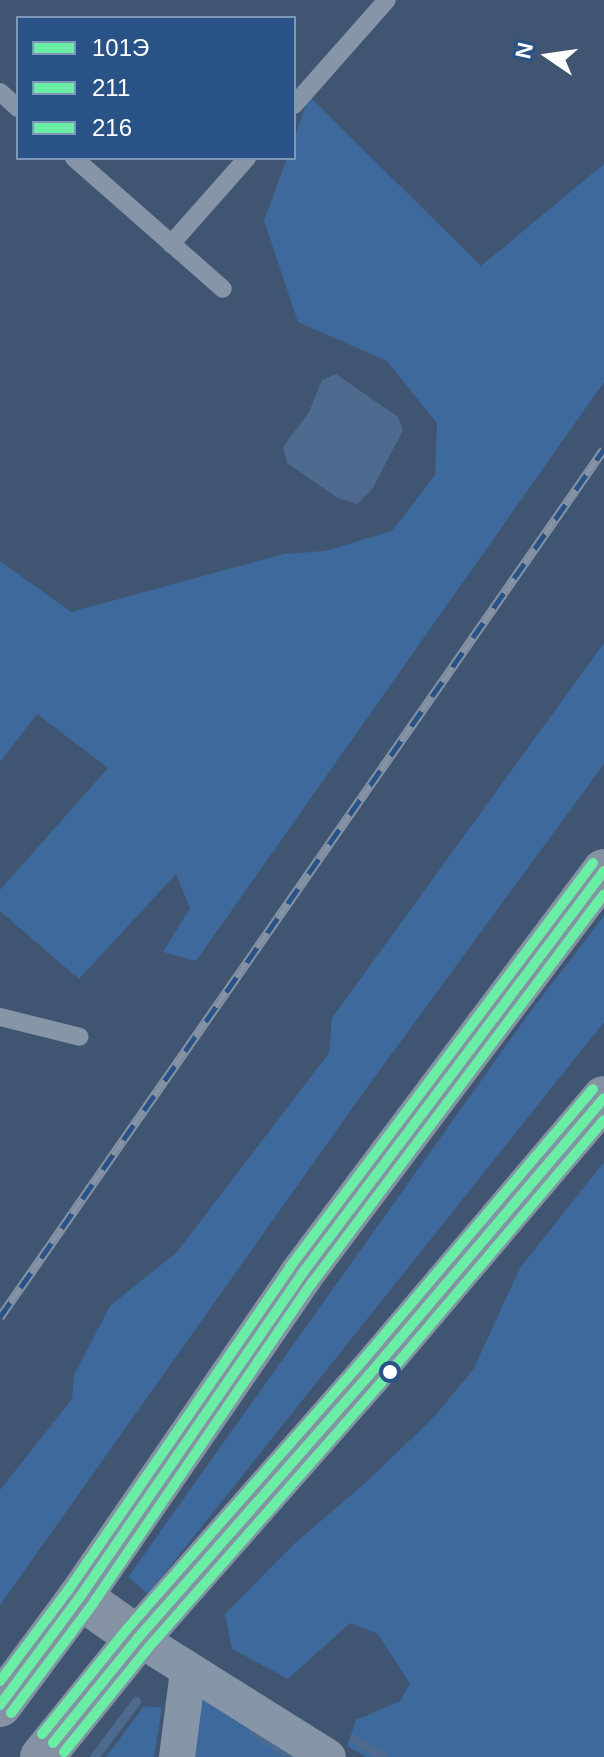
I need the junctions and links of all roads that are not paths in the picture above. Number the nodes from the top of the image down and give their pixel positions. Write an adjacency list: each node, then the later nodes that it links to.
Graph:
1 (387, 0): 3 (lane)
2 (0, 92): 4 (lane)
3 (296, 103)
4 (16, 106)
5 (76, 160): 7 (lane)
6 (245, 160): 7 (lane)
7 (171, 244): 8 (lane)
8 (223, 289)
9 (604, 871): 13 (main road)
10 (0, 1017): 11 (lane)
11 (80, 1037)
12 (604, 1098): 14 (main road)
13 (80, 1597): 14 (main road); 16 (main road)
14 (138, 1638): 15 (street); 17 (main road)
15 (188, 1671): 18 (street); 19 (street)
16 (0, 1705)
17 (42, 1757)
18 (177, 1757)
19 (328, 1757)

